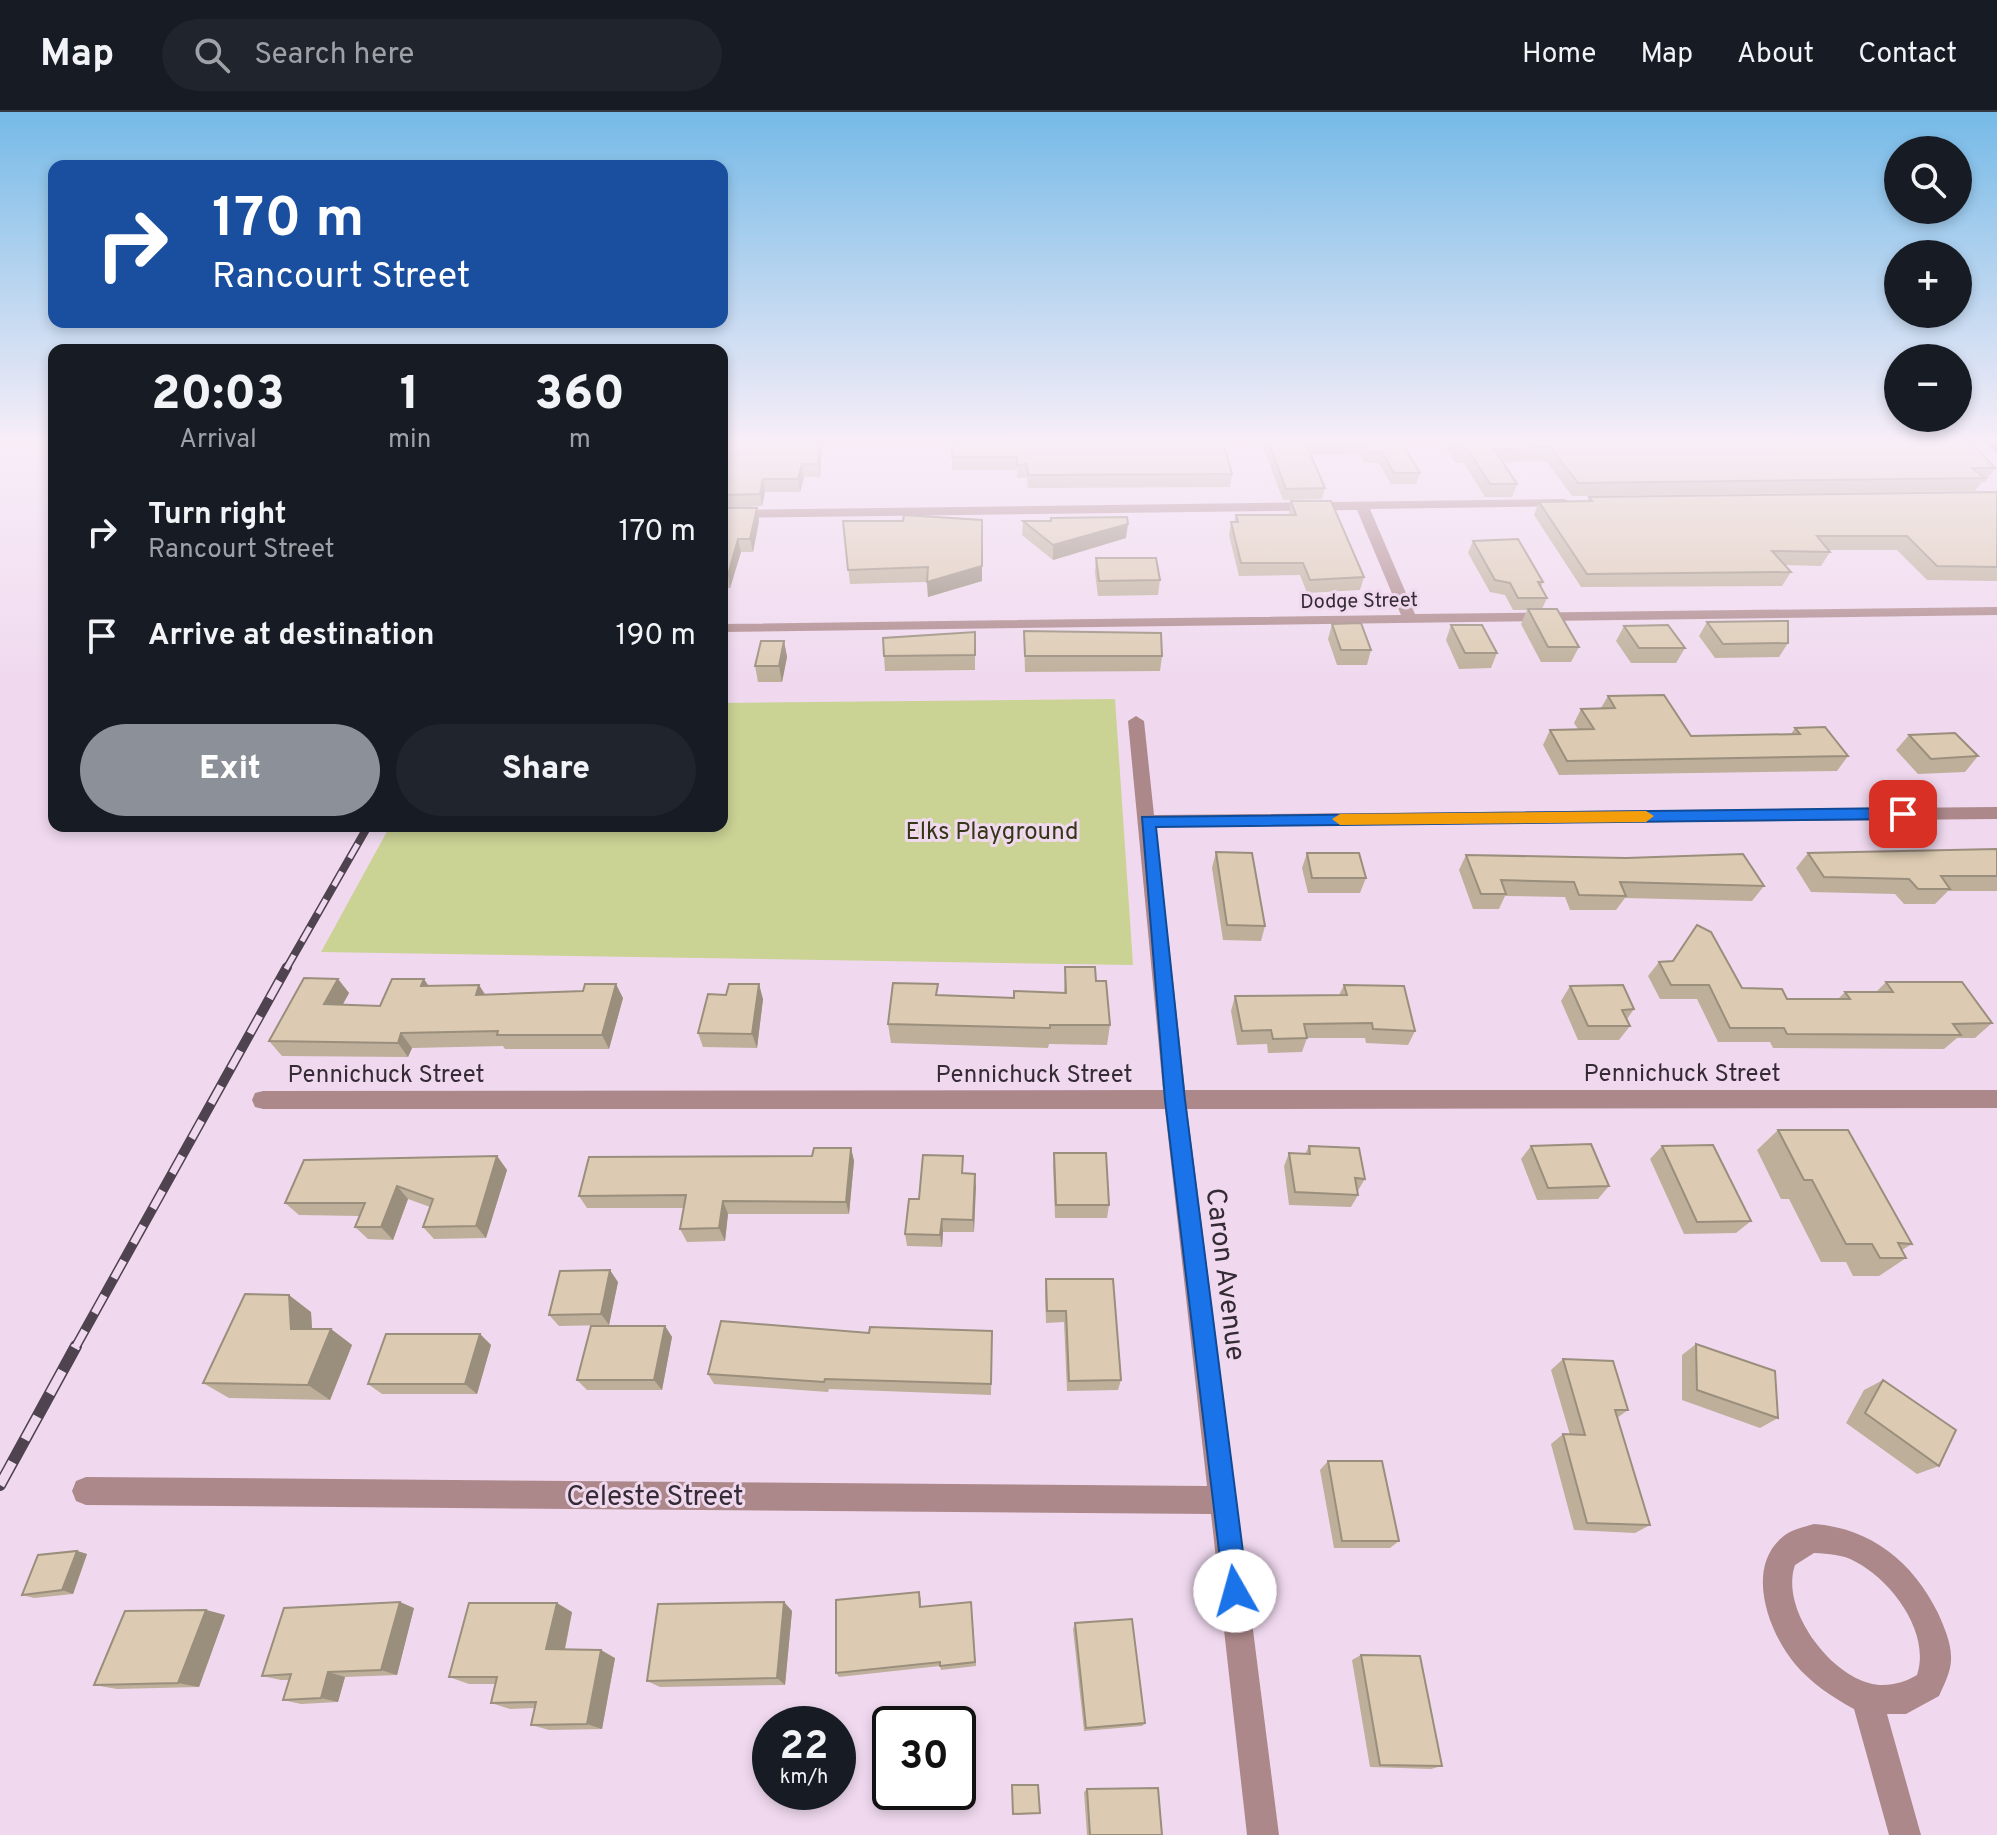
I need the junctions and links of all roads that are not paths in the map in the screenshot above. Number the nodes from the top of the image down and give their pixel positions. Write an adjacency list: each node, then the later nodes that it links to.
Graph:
1 (1369, 521): 3 (street)
2 (1997, 611): 3 (street, Dodge Street)
3 (1410, 619): 4 (street, Dodge Street)
4 (728, 628)
5 (1136, 721): 7 (street, Caron Avenue)
6 (1997, 813): 7 (street)
7 (1147, 821): 10 (street, Caron Avenue)
8 (1997, 1099): 10 (street, Pennichuck Street)
9 (263, 1100): 10 (street, Pennichuck Street)
10 (1175, 1100): 12 (street, Caron Avenue)
11 (86, 1491): 12 (street, Celeste Street)
12 (1224, 1500): 14 (street, Caron Avenue)
13 (1867, 1699): 13 (street); 15 (street)
14 (1263, 1835)
15 (1905, 1835)

